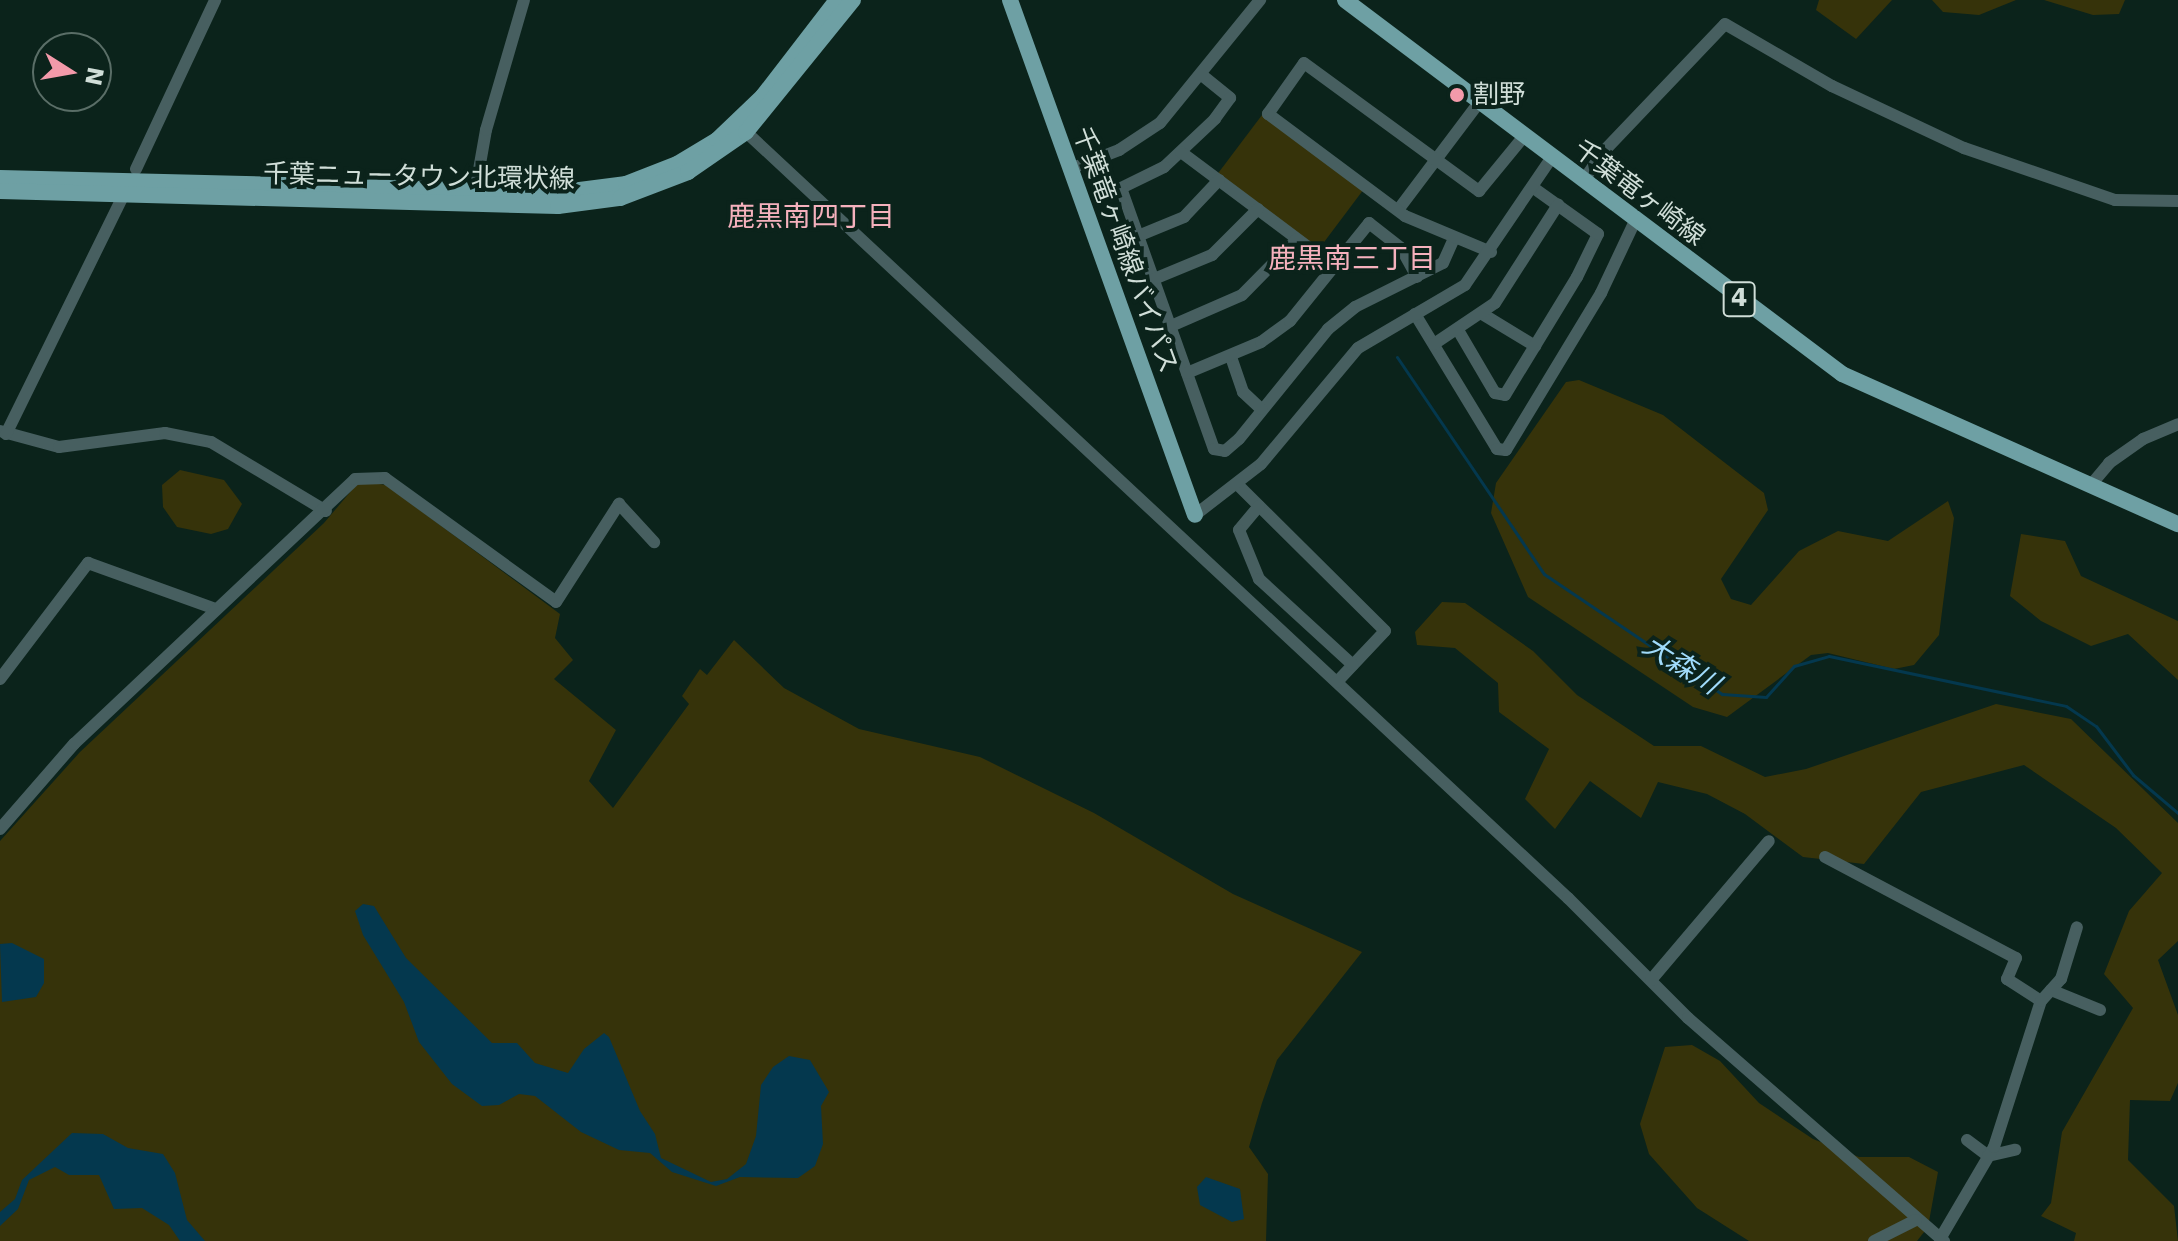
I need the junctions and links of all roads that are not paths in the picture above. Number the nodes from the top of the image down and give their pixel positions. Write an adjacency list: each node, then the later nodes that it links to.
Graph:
1 (215, 0): 15 (street)
2 (524, 0): 23 (street)
3 (837, 0): 23 (main road, 千葉ニュータウン北環状線)
4 (853, 0): 10 (main road, 千葉ニュータウン北環状線)
5 (1010, 0): 16 (main road, 千葉竜ヶ崎線バイパス)
6 (1260, 0): 8 (street)
7 (1345, 0): 9 (main road, 千葉竜ヶ崎線 / 4)
8 (1203, 76): 12 (street); 16 (street)
9 (1480, 101): 11 (main road, 千葉竜ヶ崎線 / 4); 14 (street)
10 (746, 132): 23 (main road, 千葉ニュータウン北環状線); 57 (street)
11 (1525, 135): 13 (main road, 千葉竜ヶ崎線 / 4); 14 (street)
12 (1181, 152): 18 (street); 29 (street)
13 (1552, 157): 19 (main road, 千葉竜ヶ崎線 / 4); 20 (street)
14 (1436, 160): 27 (street); 27 (street)
15 (136, 169)
16 (1070, 169): 51 (main road, 千葉竜ヶ崎線バイパス)
17 (0, 178): 23 (main road, 千葉ニュータウン北環状線)
18 (1219, 180): 26 (street); 29 (street)
19 (1583, 181): 24 (street); 28 (main road, 千葉竜ヶ崎線 / 4)
20 (1532, 187): 25 (street); 32 (street)
21 (0, 191): 22 (main road, 千葉ニュータウン北環状線)
22 (124, 194): 23 (main road, 千葉ニュータウン北環状線); 46 (street)
23 (475, 197)
24 (2178, 201)
25 (1558, 205): 37 (street); 41 (street)
26 (1258, 209): 31 (street); 35 (street)
27 (1398, 210): 30 (street)
28 (1635, 221): 40 (street); 48 (main road, 千葉竜ヶ崎線 / 4)
29 (1138, 236): 35 (street)
30 (1454, 238): 32 (street); 34 (street)
31 (1297, 239): 33 (street); 38 (street)
32 (1491, 252): 36 (street)
33 (1335, 267): 34 (street); 42 (street)
34 (1417, 277): 44 (street)
35 (1154, 279): 38 (street)
36 (1415, 314): 40 (street); 47 (street)
37 (1484, 315): 39 (street); 41 (street)
38 (1171, 326): 43 (street)
39 (1458, 330): 40 (street); 41 (street)
40 (1434, 344)
41 (1535, 346)
42 (1231, 357): 43 (street); 44 (street)
43 (1187, 373): 44 (street)
44 (1261, 409)
45 (2178, 424): 48 (street)
46 (3, 432): 50 (street)
47 (1238, 485): 49 (street); 51 (street)
48 (2090, 486): 52 (main road, 千葉竜ヶ崎線 / 4)
49 (1259, 506): 55 (street); 55 (street)
50 (326, 511): 53 (street); 54 (street)
51 (1195, 515)
52 (2178, 524)
53 (654, 542)
54 (213, 608): 56 (street); 58 (street)
55 (1353, 665): 57 (street)
56 (0, 679)
57 (1337, 682): 62 (street)
58 (0, 829)
59 (1769, 841): 62 (street)
60 (1825, 857): 64 (street)
61 (2077, 927): 63 (street)
62 (1651, 980): 69 (street)
63 (2051, 990): 64 (street); 65 (street)
64 (2041, 1001): 68 (street)
65 (2100, 1010)
66 (1967, 1140): 68 (street)
67 (2015, 1150): 68 (street)
68 (1988, 1156): 70 (street)
69 (1916, 1220): 70 (street); 71 (street)
70 (1942, 1240)
71 (1874, 1241)

